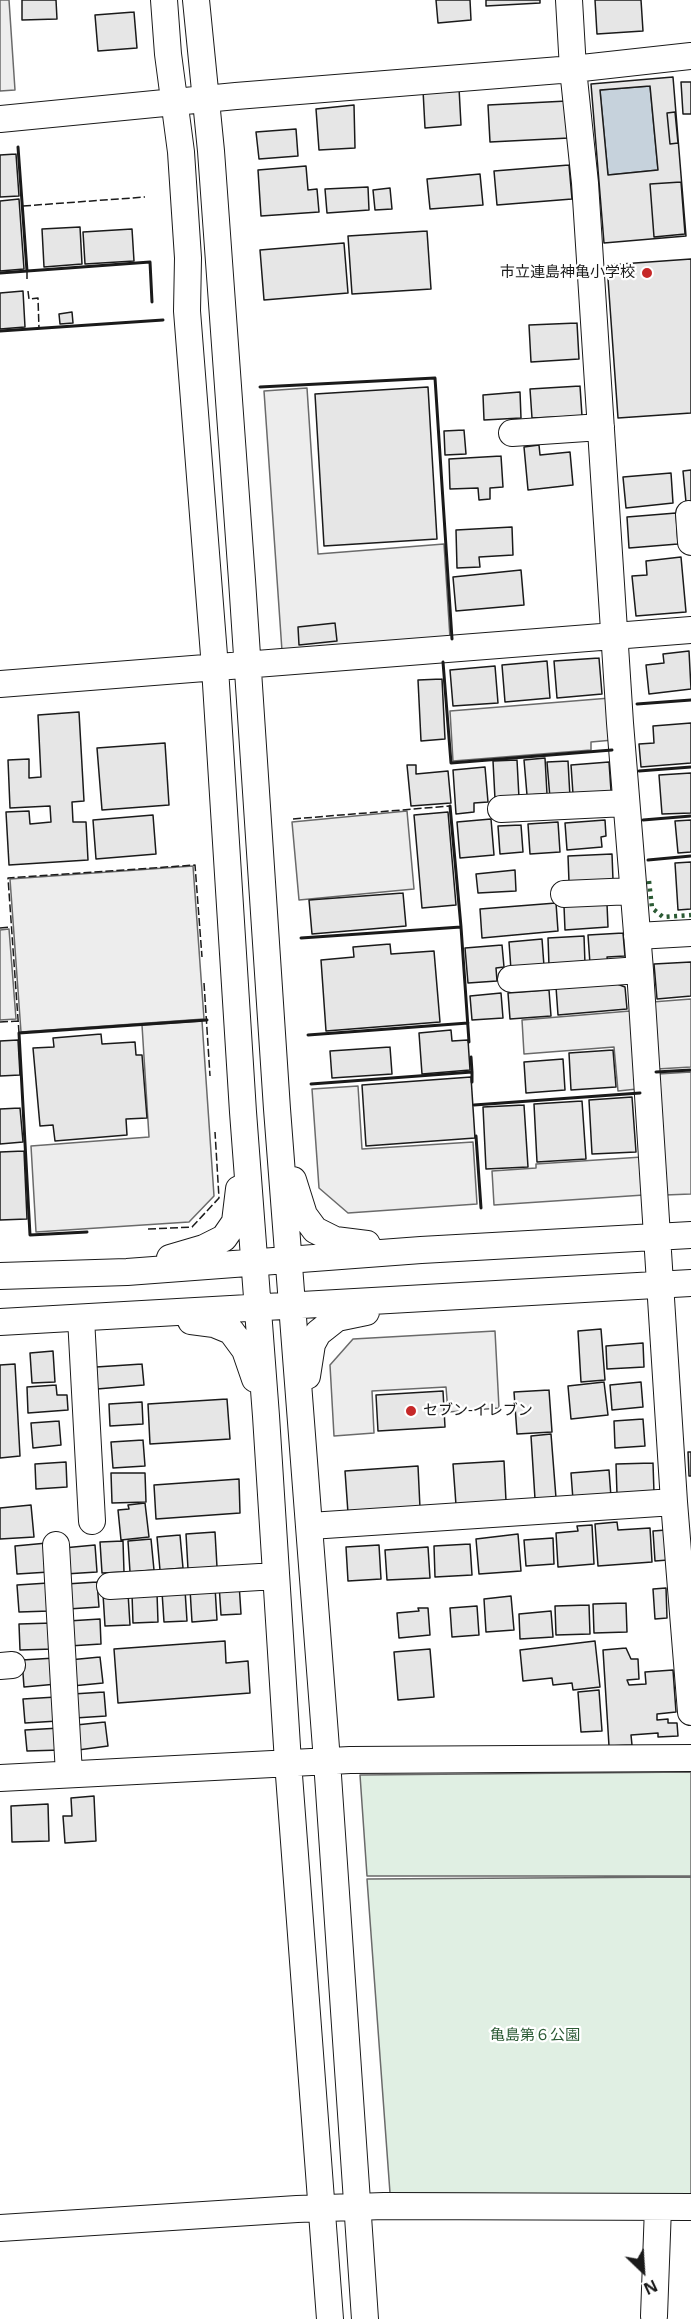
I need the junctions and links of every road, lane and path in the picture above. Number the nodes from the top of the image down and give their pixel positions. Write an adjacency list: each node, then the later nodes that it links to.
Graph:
1 (164, 0): 7 (street)
2 (196, 0): 6 (street)
3 (569, 0): 5 (street)
4 (691, 57): 5 (street)
5 (573, 69): 6 (street); 9 (street)
6 (205, 99): 7 (street); 15 (street)
7 (174, 102): 8 (street); 16 (street)
8 (0, 119)
9 (601, 427): 10 (street); 14 (street)
10 (512, 433)
11 (689, 514): 12 (street)
12 (691, 542)
13 (691, 630): 14 (street)
14 (616, 636): 15 (street); 18 (street)
15 (249, 665): 16 (street); 26 (street)
16 (215, 668): 17 (street); 27 (street)
17 (0, 684)
18 (626, 803): 19 (street); 20 (street)
19 (501, 809)
20 (633, 891): 21 (street); 23 (street)
21 (564, 894)
22 (691, 933): 23 (street)
23 (637, 936): 24 (street)
24 (639, 970): 25 (street); 29 (street)
25 (511, 979)
26 (277, 1109): 30 (street); 31 (street)
27 (243, 1112): 32 (street); 33 (street)
28 (691, 1235): 29 (street)
29 (658, 1237): 30 (street); 36 (street)
30 (421, 1250): 31 (street)
31 (289, 1260): 32 (street); 38 (street)
32 (254, 1262): 33 (street); 39 (street)
33 (127, 1272): 34 (street)
34 (0, 1276)
35 (691, 1283): 36 (street)
36 (661, 1285): 37 (street); 45 (street)
37 (424, 1298): 38 (street); 43 (street)
38 (292, 1306): 39 (street); 43 (street)
39 (258, 1308): 40 (street); 44 (street)
40 (134, 1315): 41 (street); 44 (street)
41 (81, 1318): 42 (street); 46 (street)
42 (0, 1322)
43 (301, 1413): 47 (street)
44 (266, 1416): 50 (street)
45 (674, 1502): 47 (street); 48 (street)
46 (92, 1521)
47 (310, 1526): 54 (street)
48 (684, 1534): 52 (street)
49 (56, 1545): 56 (street)
50 (276, 1576): 51 (street); 55 (street)
51 (111, 1586)
52 (691, 1712)
53 (691, 1758): 54 (street)
54 (327, 1761): 55 (street); 58 (street)
55 (288, 1762): 56 (street); 61 (street)
56 (69, 1774): 57 (street)
57 (0, 1778)
58 (357, 2207): 59 (street); 61 (street); 65 (street)
59 (658, 2207): 60 (street); 63 (street)
60 (691, 2207)
61 (321, 2208): 62 (street); 64 (street)
62 (0, 2228)
63 (654, 2316)
64 (330, 2319)
65 (365, 2319)

